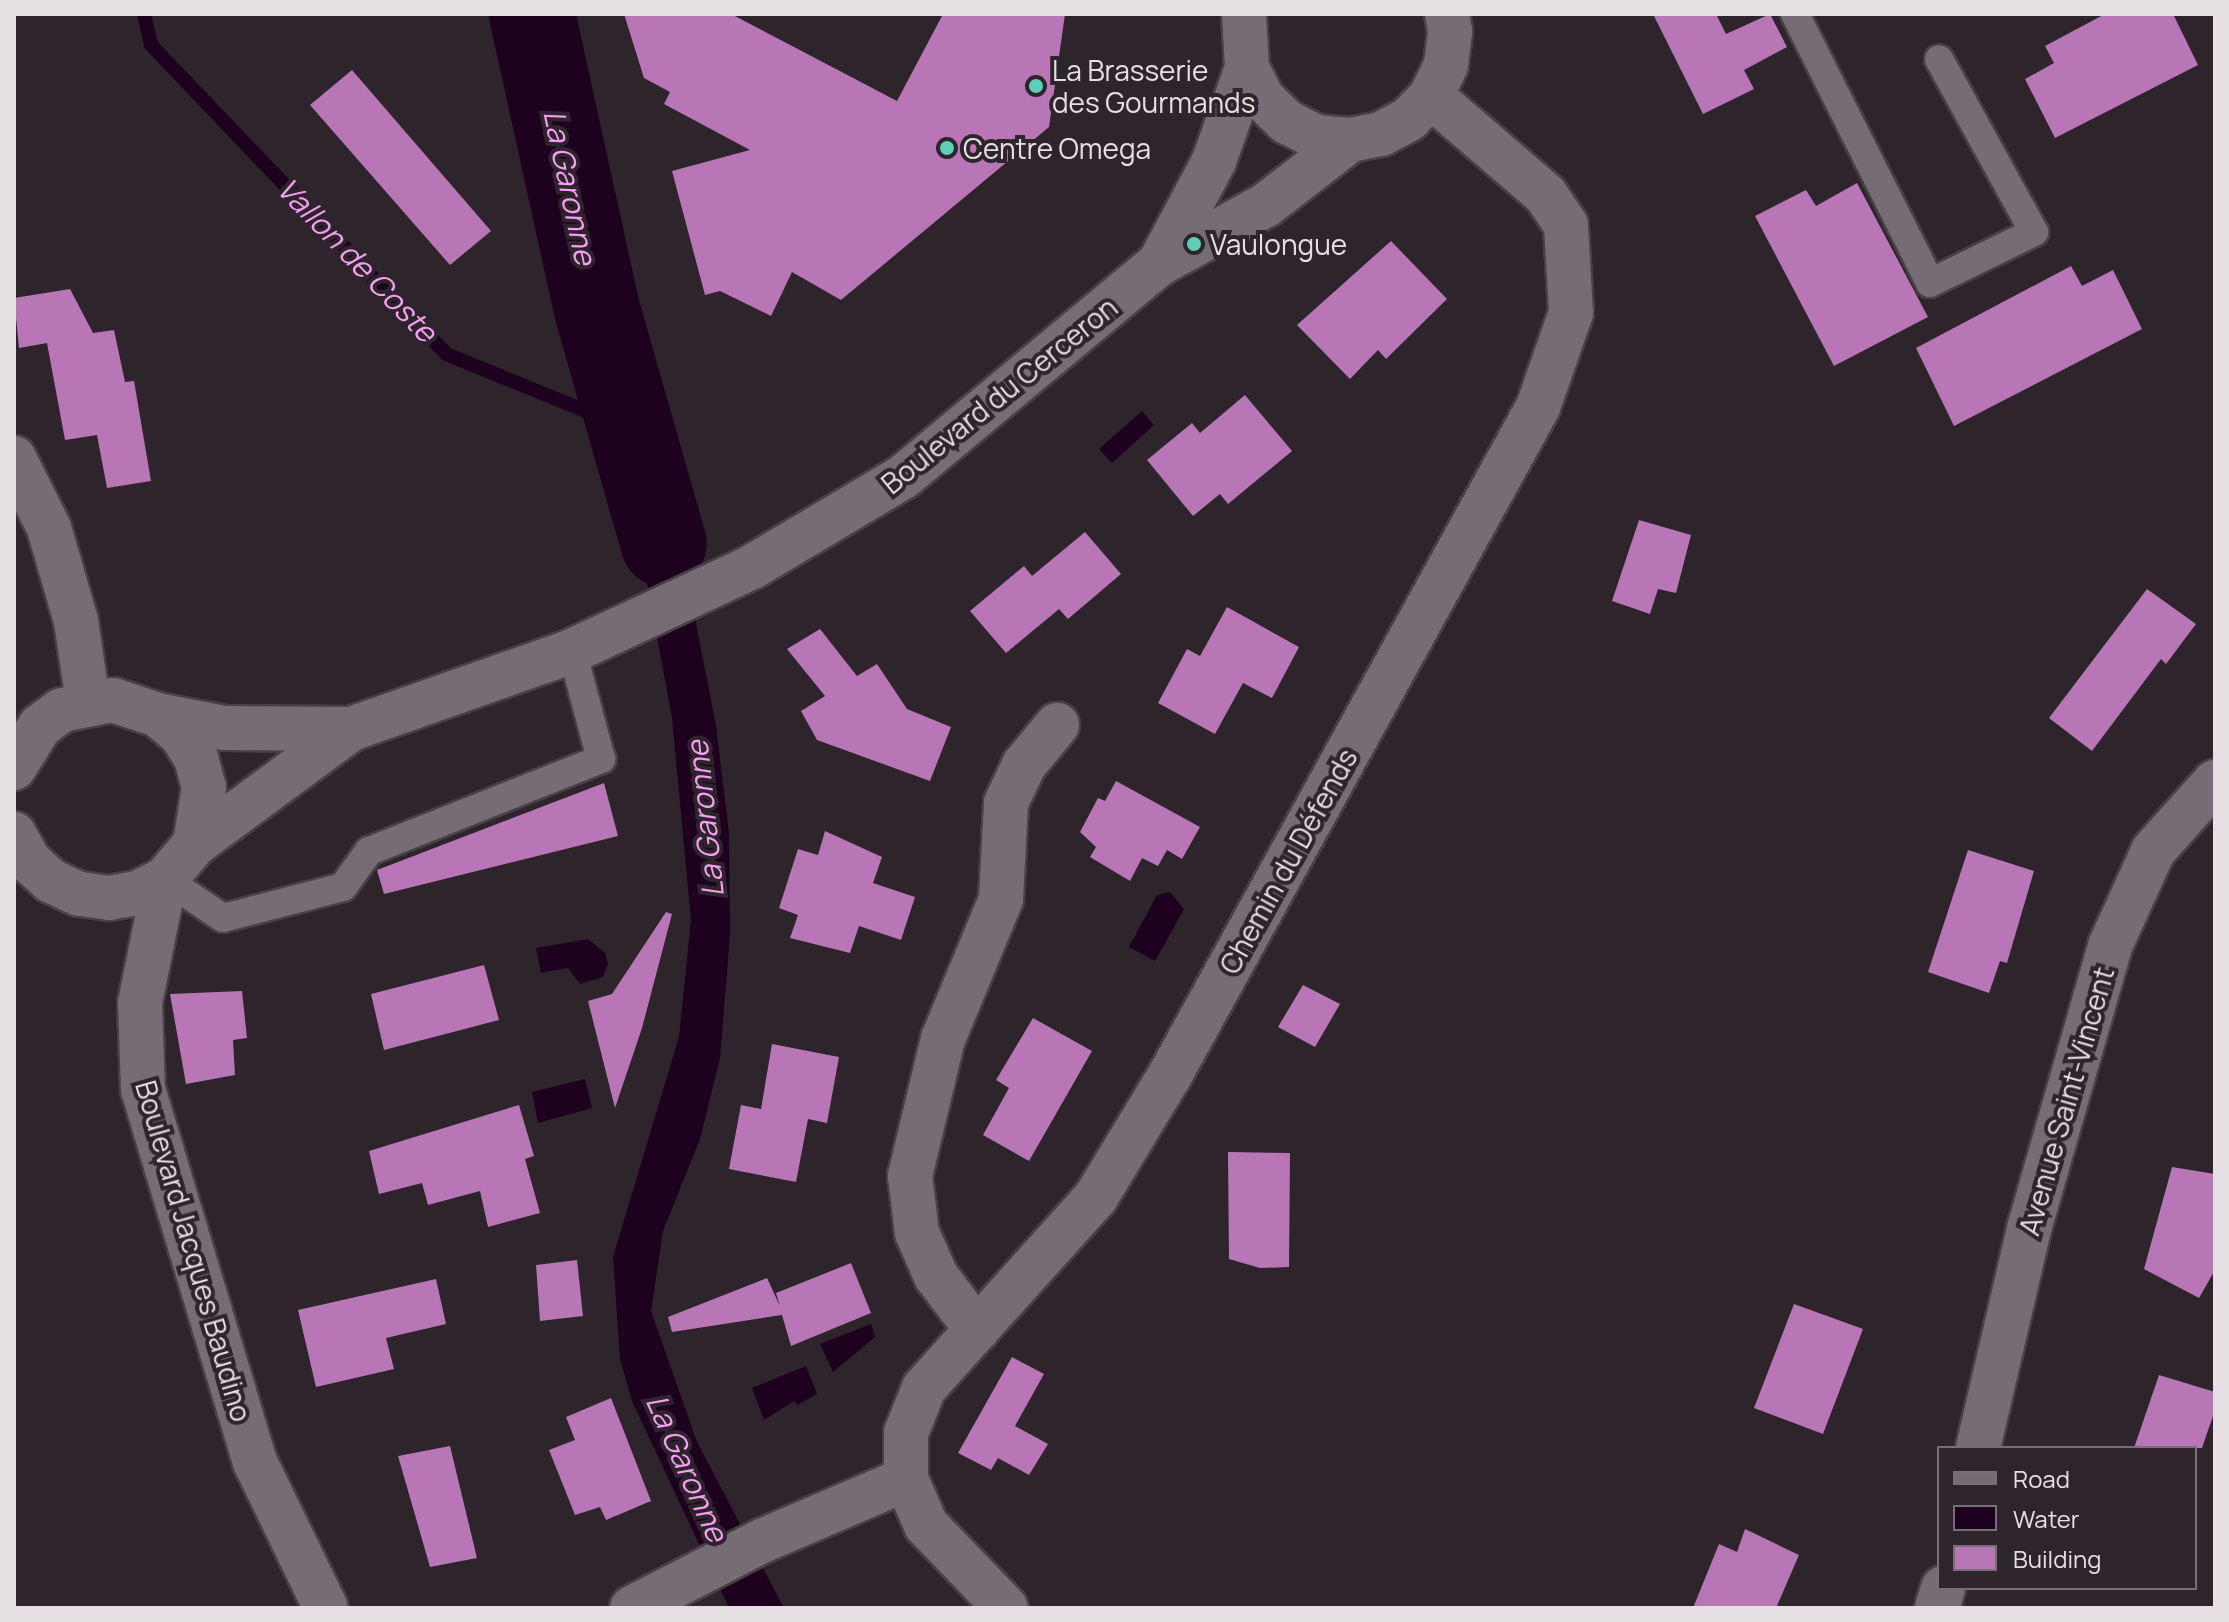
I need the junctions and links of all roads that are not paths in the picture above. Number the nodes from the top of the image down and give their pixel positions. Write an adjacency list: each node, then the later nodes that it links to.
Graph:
1 (1244, 14): 5 (street)
2 (1447, 14): 6 (street)
3 (1795, 14): 4 (lane)
4 (1939, 59)
5 (1247, 68): 7 (street); 8 (street, Boulevard du Cerceron)
6 (1431, 96): 7 (street); 21 (street, Chemin du Défends)
7 (1350, 140): 8 (street, Boulevard du Cerceron)
8 (1159, 264): 10 (street, Boulevard du Cerceron)
9 (14, 458): 11 (street)
10 (572, 651): 14 (street, Boulevard du Cerceron); 20 (lane)
11 (88, 702): 12 (street, Boulevard du Cerceron); 15 (street)
12 (158, 715): 14 (street, Boulevard du Cerceron); 18 (street)
13 (1057, 725): 21 (street)
14 (351, 729): 18 (street, Boulevard du Cerceron)
15 (17, 756)
16 (2215, 782): 22 (street, Avenue Saint-Vincent)
17 (14, 834): 19 (street)
18 (195, 844): 20 (street, Boulevard du Cerceron)
19 (32, 877): 20 (street)
20 (165, 879): 24 (street, Boulevard Jacques Baudino)
21 (977, 1330): 23 (street, Chemin du Défends)
22 (1978, 1446)
23 (906, 1479): 25 (street); 26 (street)
24 (326, 1608)
25 (632, 1608)
26 (1006, 1608)

